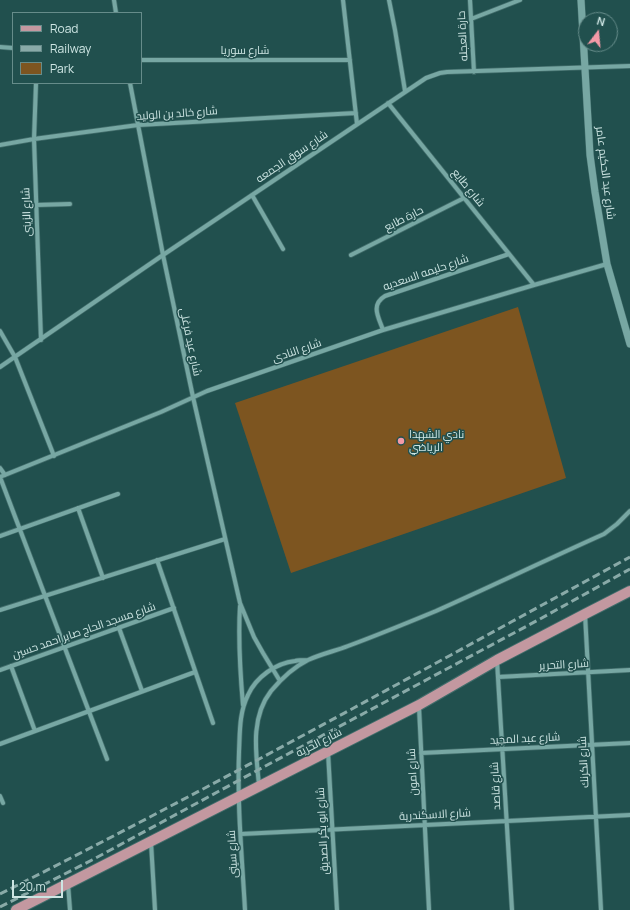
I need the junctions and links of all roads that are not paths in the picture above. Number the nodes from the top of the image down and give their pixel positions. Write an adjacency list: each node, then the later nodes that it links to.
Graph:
1 (114, 0): 9 (street)
2 (343, 0): 14 (street)
3 (389, 0): 20 (street)
4 (470, 0): 10 (street, حارة العجله)
5 (505, 0): 8 (street)
6 (520, 0): 8 (street)
7 (581, 0): 16 (street, شارع عبد الحكيم عامر)
8 (504, 6): 10 (street)
9 (116, 12)
10 (471, 19): 17 (street, حارة العجله)
11 (0, 47): 12 (street)
12 (12, 48)
13 (142, 60): 14 (street, شارع سوريا)
14 (350, 60): 22 (street)
15 (630, 66): 16 (street, شارع سوق الجمعه)
16 (584, 68): 17 (street, شارع سوق الجمعه); 35 (street, شارع عبد الحكيم عامر)
17 (474, 72): 20 (street, شارع سوق الجمعه)
18 (36, 84): 25 (street, شارع الزينى)
19 (130, 84): 24 (street, شارع عيد فرغلى)
20 (405, 91): 21 (street, شارع سوق الجمعه)
21 (388, 103): 23 (street, شارع سوق الجمعه); 28 (street, شارع طايع)
22 (356, 113): 23 (street); 24 (street, شارع خالد بن الوليد)
23 (357, 124): 27 (street, شارع سوق الجمعه)
24 (138, 125): 25 (street, شارع خالد بن الوليد); 33 (street, شارع عيد فرغلى)
25 (34, 139): 26 (street, شارع خالد بن الوليد); 30 (street, شارع الزينى)
26 (0, 145)
27 (252, 195): 31 (street); 33 (street, شارع سوق الجمعه)
28 (464, 198): 32 (street, شارع طايع); 34 (street, حارة طابع)
29 (70, 204): 30 (street)
30 (36, 205): 39 (street, شارع الزينى)
31 (283, 249)
32 (509, 254): 36 (street, شارع طايع); 37 (street, شارع حليمه السعديه)
33 (163, 255): 39 (street, شارع سوق الجمعه); 43 (street, شارع عيد فرغلى)
34 (351, 255)
35 (607, 264): 36 (street, شارع النادى); 40 (street, شارع عبد الحكيم عامر)
36 (534, 285): 37 (street, شارع النادى)
37 (383, 330): 43 (street, شارع النادى)
38 (0, 331): 41 (street)
39 (41, 340): 41 (street, شارع سوق الجمعه)
40 (630, 344)
41 (15, 357): 42 (street, شارع سوق الجمعه); 44 (street)
42 (0, 368)
43 (193, 397): 44 (street, شارع النادى); 53 (street, شارع عيد فرغلى)
44 (54, 456): 46 (street, شارع النادى)
45 (0, 468): 46 (street)
46 (5, 475): 47 (street, شارع النادى)
47 (0, 477): 51 (street)
48 (118, 494): 49 (street)
49 (78, 508): 51 (street); 55 (street)
50 (630, 511): 64 (street)
51 (20, 529): 52 (street); 57 (street)
52 (0, 536)
53 (226, 539): 54 (street); 58 (street, شارع عيد فرغلى)
54 (157, 560): 55 (street); 59 (street)
55 (103, 578): 57 (street)
56 (630, 592): 61 (main road, شارع الحريه)
57 (46, 596): 60 (street); 63 (street)
58 (240, 603): 67 (street, شارع عيد فرغلى); 75 (street, شارع عيد فرغلى)
59 (174, 608): 62 (street, شارع مسجد الحاج صابر احمد حسين); 70 (street)
60 (0, 610)
61 (585, 614): 65 (main road, شارع الحريه); 71 (street, شارع الكرنك)
62 (119, 628): 63 (street, شارع مسجد الحاج صابر احمد حسين); 74 (street)
63 (65, 647): 66 (street, شارع مسجد الحاج صابر احمد حسين); 77 (street)
64 (308, 660): 67 (street); 73 (street)
65 (497, 660): 72 (street, شارع قاصد); 76 (main road, شارع الحريه)
66 (11, 666): 68 (street, شارع مسجد الحاج صابر احمد حسين); 79 (street)
67 (272, 669): 73 (street, شارع عيد فرغلى); 75 (street)
68 (0, 670)
69 (630, 670): 71 (street, شارع التحرير)
70 (195, 672): 74 (street); 78 (street)
71 (588, 672): 72 (street, شارع التحرير); 82 (street, شارع الكرنك)
72 (498, 677): 83 (street, شارع قاصد)
73 (280, 681): 87 (street)
74 (142, 691): 77 (street)
75 (244, 706): 89 (street, شارع سيتى)
76 (419, 706): 84 (main road, شارع الحريه); 85 (street, شارع امون)
77 (90, 711): 79 (street); 86 (street)
78 (213, 723)
79 (35, 731): 81 (street)
80 (630, 743): 82 (street, شارع عبد المجيد)
81 (0, 744)
82 (592, 745): 83 (street, شارع عبد المجيد); 92 (street, شارع الكرنك)
83 (503, 749): 85 (street, شارع عبد المجيد); 93 (street, شارع قاصد)
84 (328, 752): 87 (main road, شارع الحريه); 95 (street, شارع ابو بكر الصديق)
85 (421, 753): 94 (street, شارع امون)
86 (107, 759)
87 (259, 786): 89 (main road, شارع الحريه)
88 (0, 796): 90 (street)
89 (239, 797): 96 (street, شارع سيتى); 97 (main road, شارع الحريه)
90 (3, 803)
91 (630, 815): 92 (street, شارع الاسكندرية)
92 (596, 816): 93 (street, شارع الاسكندرية); 106 (street, شارع الكرنك)
93 (507, 821): 94 (street, شارع الاسكندرية); 105 (street, شارع قاصد)
94 (424, 825): 95 (street, شارع الاسكندرية); 104 (street, شارع امون)
95 (332, 830): 96 (street, شارع الاسكندرية); 103 (street, شارع ابو بكر الصديق)
96 (241, 834): 102 (street, شارع سيتى)
97 (151, 842): 98 (main road, شارع الحريه); 101 (street)
98 (68, 883): 99 (main road, شارع الحريه); 100 (street)
99 (16, 910)
100 (70, 910)
101 (155, 910)
102 (245, 910)
103 (337, 910)
104 (429, 910)
105 (512, 910)
106 (601, 910)

